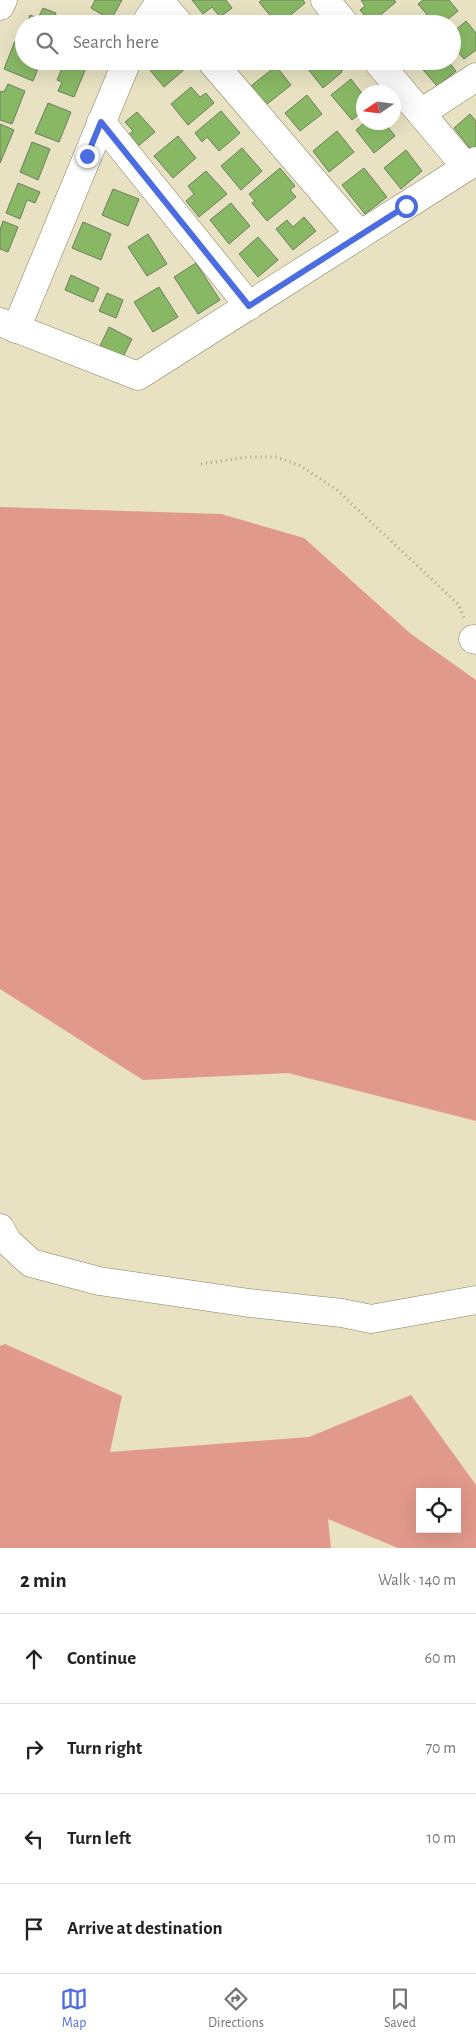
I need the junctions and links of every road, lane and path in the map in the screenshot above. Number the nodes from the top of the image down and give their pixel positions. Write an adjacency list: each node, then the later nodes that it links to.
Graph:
1 (3, 0): 4 (street)
2 (160, 0): 5 (street); 6 (street)
3 (325, 0): 7 (street)
4 (0, 6)
5 (151, 15)
6 (172, 15)
7 (338, 15)
8 (123, 70): 13 (street)
9 (219, 70): 15 (street)
10 (385, 70): 12 (street)
11 (476, 77): 12 (street)
12 (421, 113): 14 (street)
13 (101, 122): 16 (street); 17 (street)
14 (471, 164): 15 (street)
15 (360, 235): 16 (street)
16 (249, 306): 17 (street)
17 (8, 326)
18 (201, 464): 19 (path)
19 (475, 640)
20 (0, 1228): 21 (street)
21 (476, 1300)

